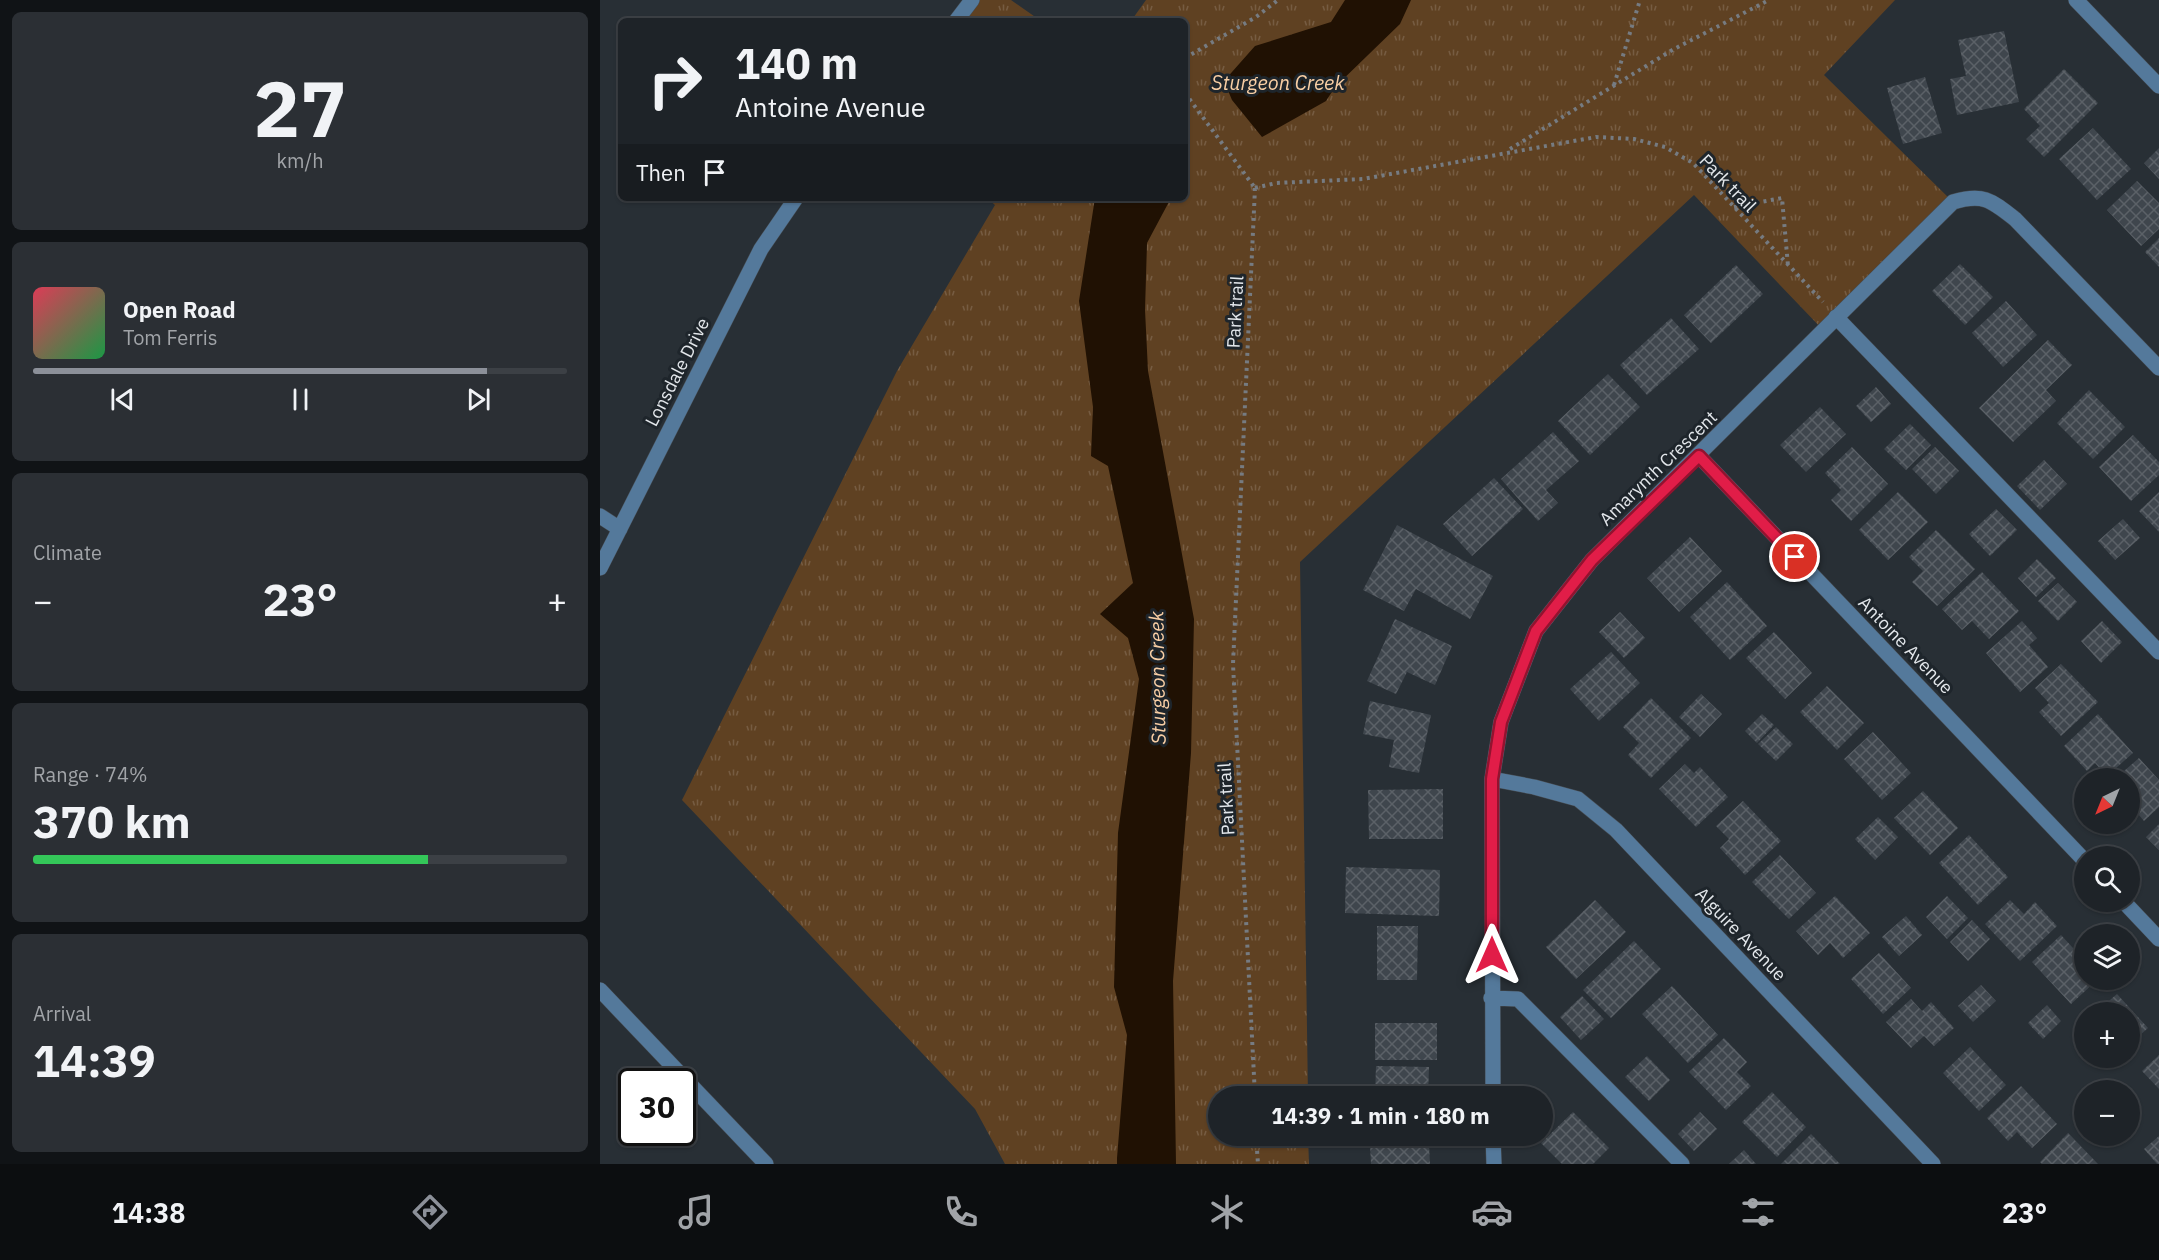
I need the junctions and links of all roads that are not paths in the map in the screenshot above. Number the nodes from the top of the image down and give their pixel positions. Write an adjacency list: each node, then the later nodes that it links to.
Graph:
1 (972, 0): 3 (street)
2 (2076, 0): 4 (street)
3 (958, 18)
4 (2159, 86)
5 (794, 201): 10 (street, Lonsdale Drive)
6 (1836, 317): 7 (street, Amarynth Crescent); 8 (street, Amarynth Crescent); 12 (street)
7 (2159, 368)
8 (1699, 456): 13 (street, Amarynth Crescent); 14 (street, Antoine Avenue)
9 (600, 516): 10 (street)
10 (620, 529): 11 (street, Lonsdale Drive)
11 (600, 568)
12 (2159, 652)
13 (1492, 779): 18 (street, Amarynth Crescent); 24 (street, Alguire Avenue)
14 (2074, 849)
15 (2133, 912): 16 (street)
16 (2159, 939)
17 (600, 990): 21 (street)
18 (1491, 998): 19 (street, Amarynth Crescent); 23 (street)
19 (1493, 1086)
20 (1493, 1146): 22 (street)
21 (766, 1164)
22 (1494, 1164)
23 (1682, 1164)
24 (1933, 1164)

